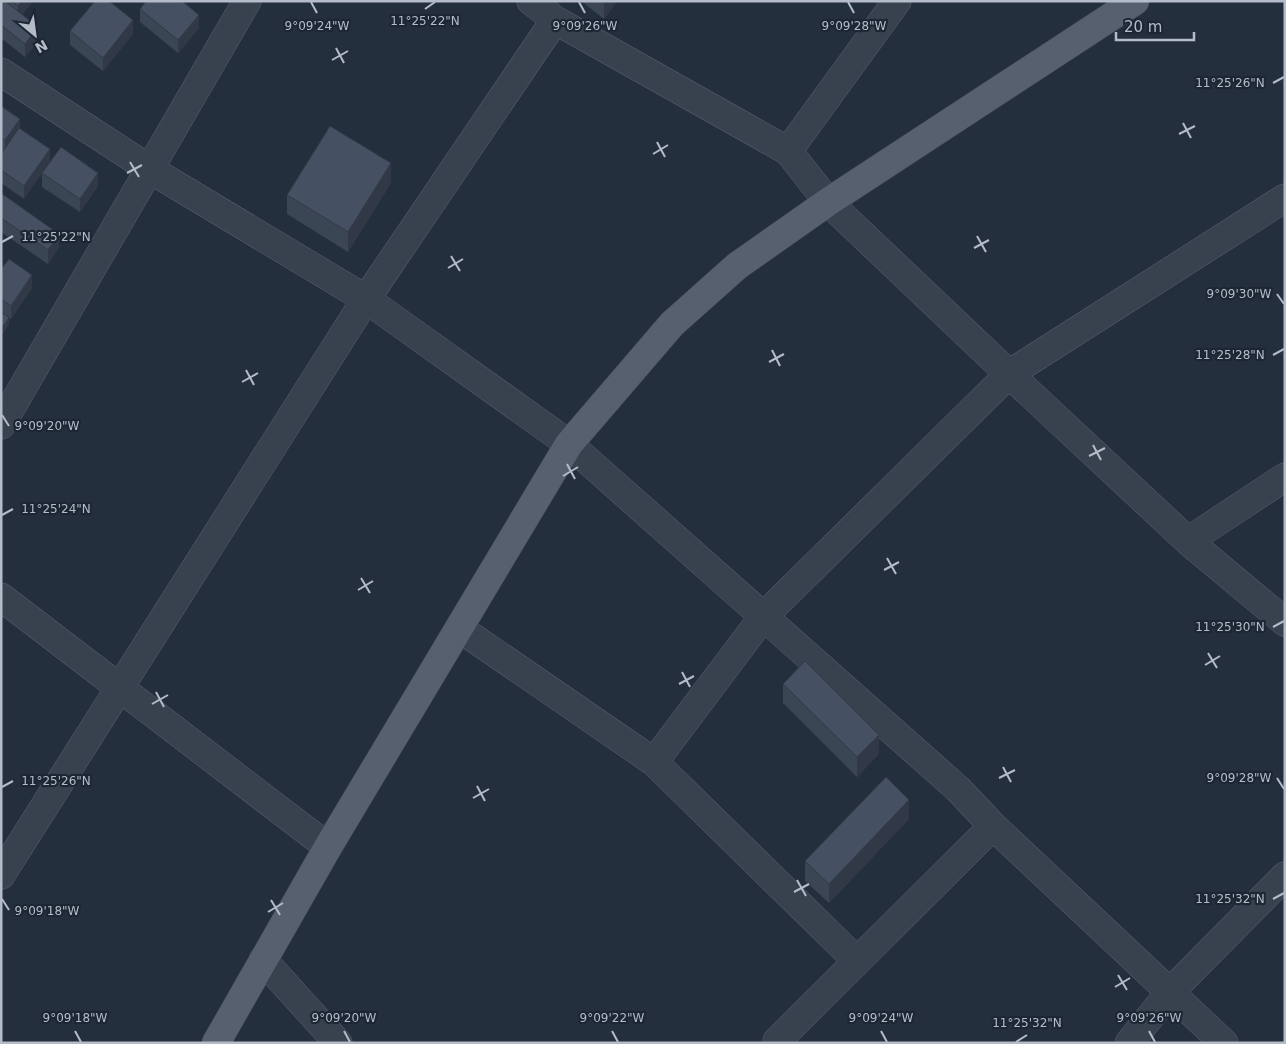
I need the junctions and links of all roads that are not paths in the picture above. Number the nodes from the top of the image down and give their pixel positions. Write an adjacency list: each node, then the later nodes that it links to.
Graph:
1 (247, 1): 8 (street)
2 (531, 1): 5 (street)
3 (897, 1): 7 (street)
4 (1135, 1): 10 (main road)
5 (555, 20): 7 (street); 11 (street)
6 (1, 72): 8 (street)
7 (788, 151): 10 (street)
8 (151, 170): 11 (street); 13 (street)
9 (1285, 198): 12 (street)
10 (828, 202): 12 (street); 14 (main road)
11 (366, 299): 14 (street); 21 (street)
12 (1009, 374): 16 (street); 18 (street)
13 (1, 425)
14 (569, 444): 18 (street); 20 (main road)
15 (1285, 478): 16 (street)
16 (1188, 541): 19 (street)
17 (1, 597): 21 (street)
18 (764, 617): 22 (street); 23 (street)
19 (1285, 622)
20 (459, 628): 22 (street); 24 (main road)
21 (120, 689): 24 (street); 25 (street)
22 (654, 762): 28 (street)
23 (993, 826): 28 (street); 29 (street)
24 (328, 847): 27 (main road)
25 (1, 875)
26 (1285, 876): 29 (street)
27 (263, 960): 30 (main road); 31 (street)
28 (857, 961): 32 (street)
29 (1170, 992): 33 (street); 34 (street)
30 (216, 1043)
31 (338, 1043)
32 (779, 1043)
33 (1129, 1043)
34 (1224, 1043)

